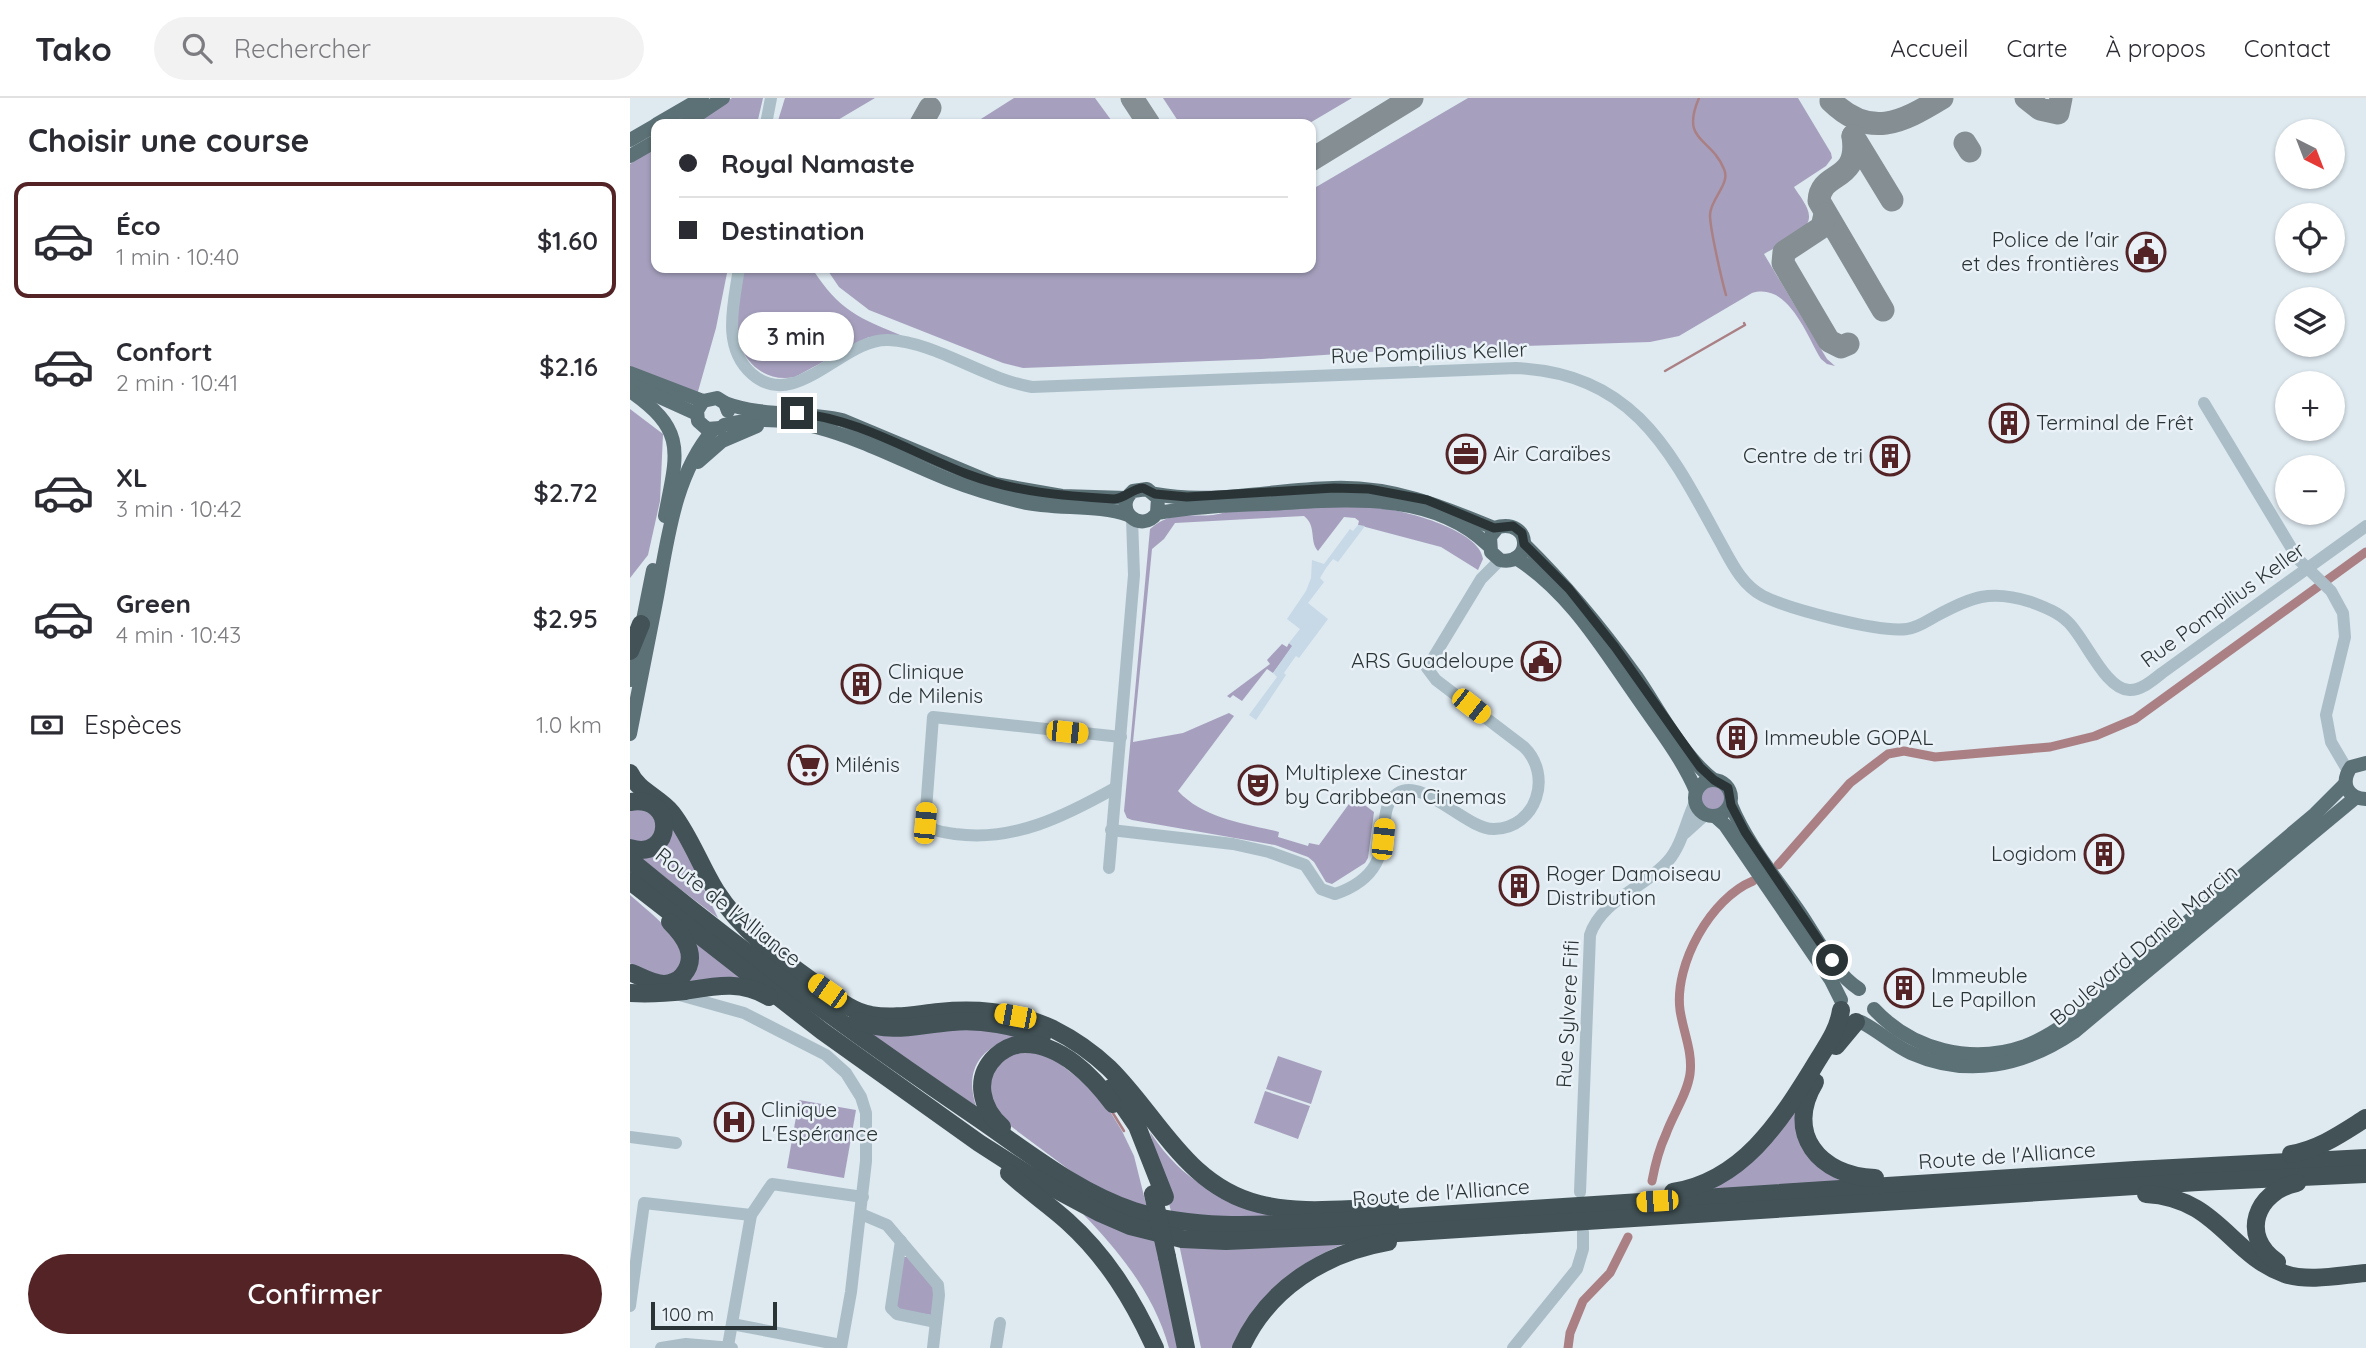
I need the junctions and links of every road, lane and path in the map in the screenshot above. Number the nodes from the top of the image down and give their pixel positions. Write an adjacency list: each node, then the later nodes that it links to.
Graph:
1 (702, 98): 4 (main road)
2 (723, 98): 5 (main road)
3 (771, 98): 6 (street)
4 (666, 119)
5 (692, 119)
6 (767, 119)
7 (651, 128): 8 (main road)
8 (630, 141)
9 (651, 144): 10 (main road)
10 (630, 156)
11 (738, 273): 31 (street, Rue Pompilius Keller)
12 (630, 373): 17 (main road)
13 (630, 384): 17 (main road)
14 (630, 391): 25 (main road)
15 (725, 403): 17 (main road); 19 (main road); 22 (main road)
16 (2204, 403): 31 (street)
17 (699, 412): 19 (main road); 25 (main road)
18 (781, 422): 19 (main road); 21 (main road); 24 (main road)
19 (719, 428): 21 (main road)
20 (1155, 494): 22 (main road); 23 (main road); 27 (main road)
21 (679, 497): 35 (main road)
22 (1127, 498): 24 (main road)
23 (1157, 513): 24 (main road); 29 (main road)
24 (1135, 519): 36 (street)
25 (664, 521): 32 (main road)
26 (2366, 526): 31 (street, Rue Pompilius Keller)
27 (1498, 527): 28 (main road); 29 (main road)
28 (1524, 544): 30 (main road); 39 (main road)
29 (1493, 552): 30 (main road); 46 (street)
30 (1516, 558): 41 (main road)
31 (2308, 568): 37 (street)
32 (641, 624): 33 (highway); 34 (main road)
33 (630, 651)
34 (630, 685)
35 (630, 734)
36 (1121, 737): 40 (street); 40 (street)
37 (2358, 767): 42 (main road); 59 (main road, Boulevard Daniel Marcin)
38 (630, 773): 62 (highway)
39 (1714, 780): 41 (main road); 44 (main road)
40 (1115, 788): 46 (street)
41 (1696, 797): 45 (main road); 47 (street, Rue Sylvere Fifi)
42 (2361, 799): 60 (main road, Boulevard Daniel Marcin)
43 (630, 802): 48 (highway)
44 (1731, 805): 45 (main road); 54 (main road)
45 (1710, 816): 47 (street, Rue Sylvere Fifi); 58 (main road)
46 (1111, 830): 50 (street)
47 (1682, 835): 73 (street, Rue Sylvere Fifi)
48 (630, 848)
49 (630, 860): 55 (highway, Route de l'Alliance)
50 (1109, 868)
51 (630, 881): 61 (highway, Route de l'Alliance)
52 (630, 888): 53 (highway)
53 (631, 971): 57 (main road)
54 (1859, 989): 58 (main road); 59 (main road)
55 (801, 991): 67 (highway, Route de l'Alliance); 75 (highway)
56 (669, 992): 57 (highway); 61 (highway); 76 (street)
57 (630, 994)
58 (1841, 1005): 60 (main road); 77 (highway)
59 (1874, 1009): 60 (main road)
60 (1858, 1022): 72 (highway)
61 (822, 1031): 66 (highway, Route de l'Alliance)
62 (1127, 1090): 75 (highway); 80 (highway)
63 (2366, 1118): 69 (highway)
64 (630, 1137): 65 (street)
65 (677, 1143)
66 (979, 1143): 71 (highway, Route de l'Alliance); 96 (highway)
67 (1014, 1144): 75 (highway); 80 (highway, Route de l'Alliance)
68 (2366, 1158): 69 (highway, Route de l'Alliance)
69 (2226, 1166): 72 (highway, Route de l'Alliance)
70 (2366, 1174): 74 (highway, Route de l'Alliance); 84 (highway)
71 (1029, 1175): 80 (highway, Route de l'Alliance); 97 (highway)
72 (1955, 1182): 77 (highway, Route de l'Alliance)
73 (1580, 1192)
74 (1979, 1195): 80 (highway, Route de l'Alliance); 85 (highway)
75 (1159, 1196): 83 (highway, bridge)
76 (863, 1197): 78 (street); 79 (street)
77 (1604, 1205): 80 (highway, Route de l'Alliance)
78 (861, 1214): 82 (street); 92 (street)
79 (751, 1215): 86 (street); 89 (street)
80 (1490, 1220): 100 (highway)
81 (1583, 1232): 90 (street)
82 (901, 1241): 87 (street); 87 (street)
83 (1173, 1258): 98 (highway); 99 (highway)
84 (2366, 1265)
85 (2366, 1273)
86 (630, 1306)
87 (936, 1322): 94 (street)
88 (1000, 1323): 95 (street)
89 (732, 1324): 91 (street); 92 (street)
90 (1519, 1346)
91 (730, 1347): 93 (street)
92 (841, 1347)
93 (661, 1348)
94 (933, 1348)
95 (996, 1348)
96 (1155, 1348)
97 (1164, 1348)
98 (1186, 1348)
99 (1198, 1348)
100 (1241, 1348)

